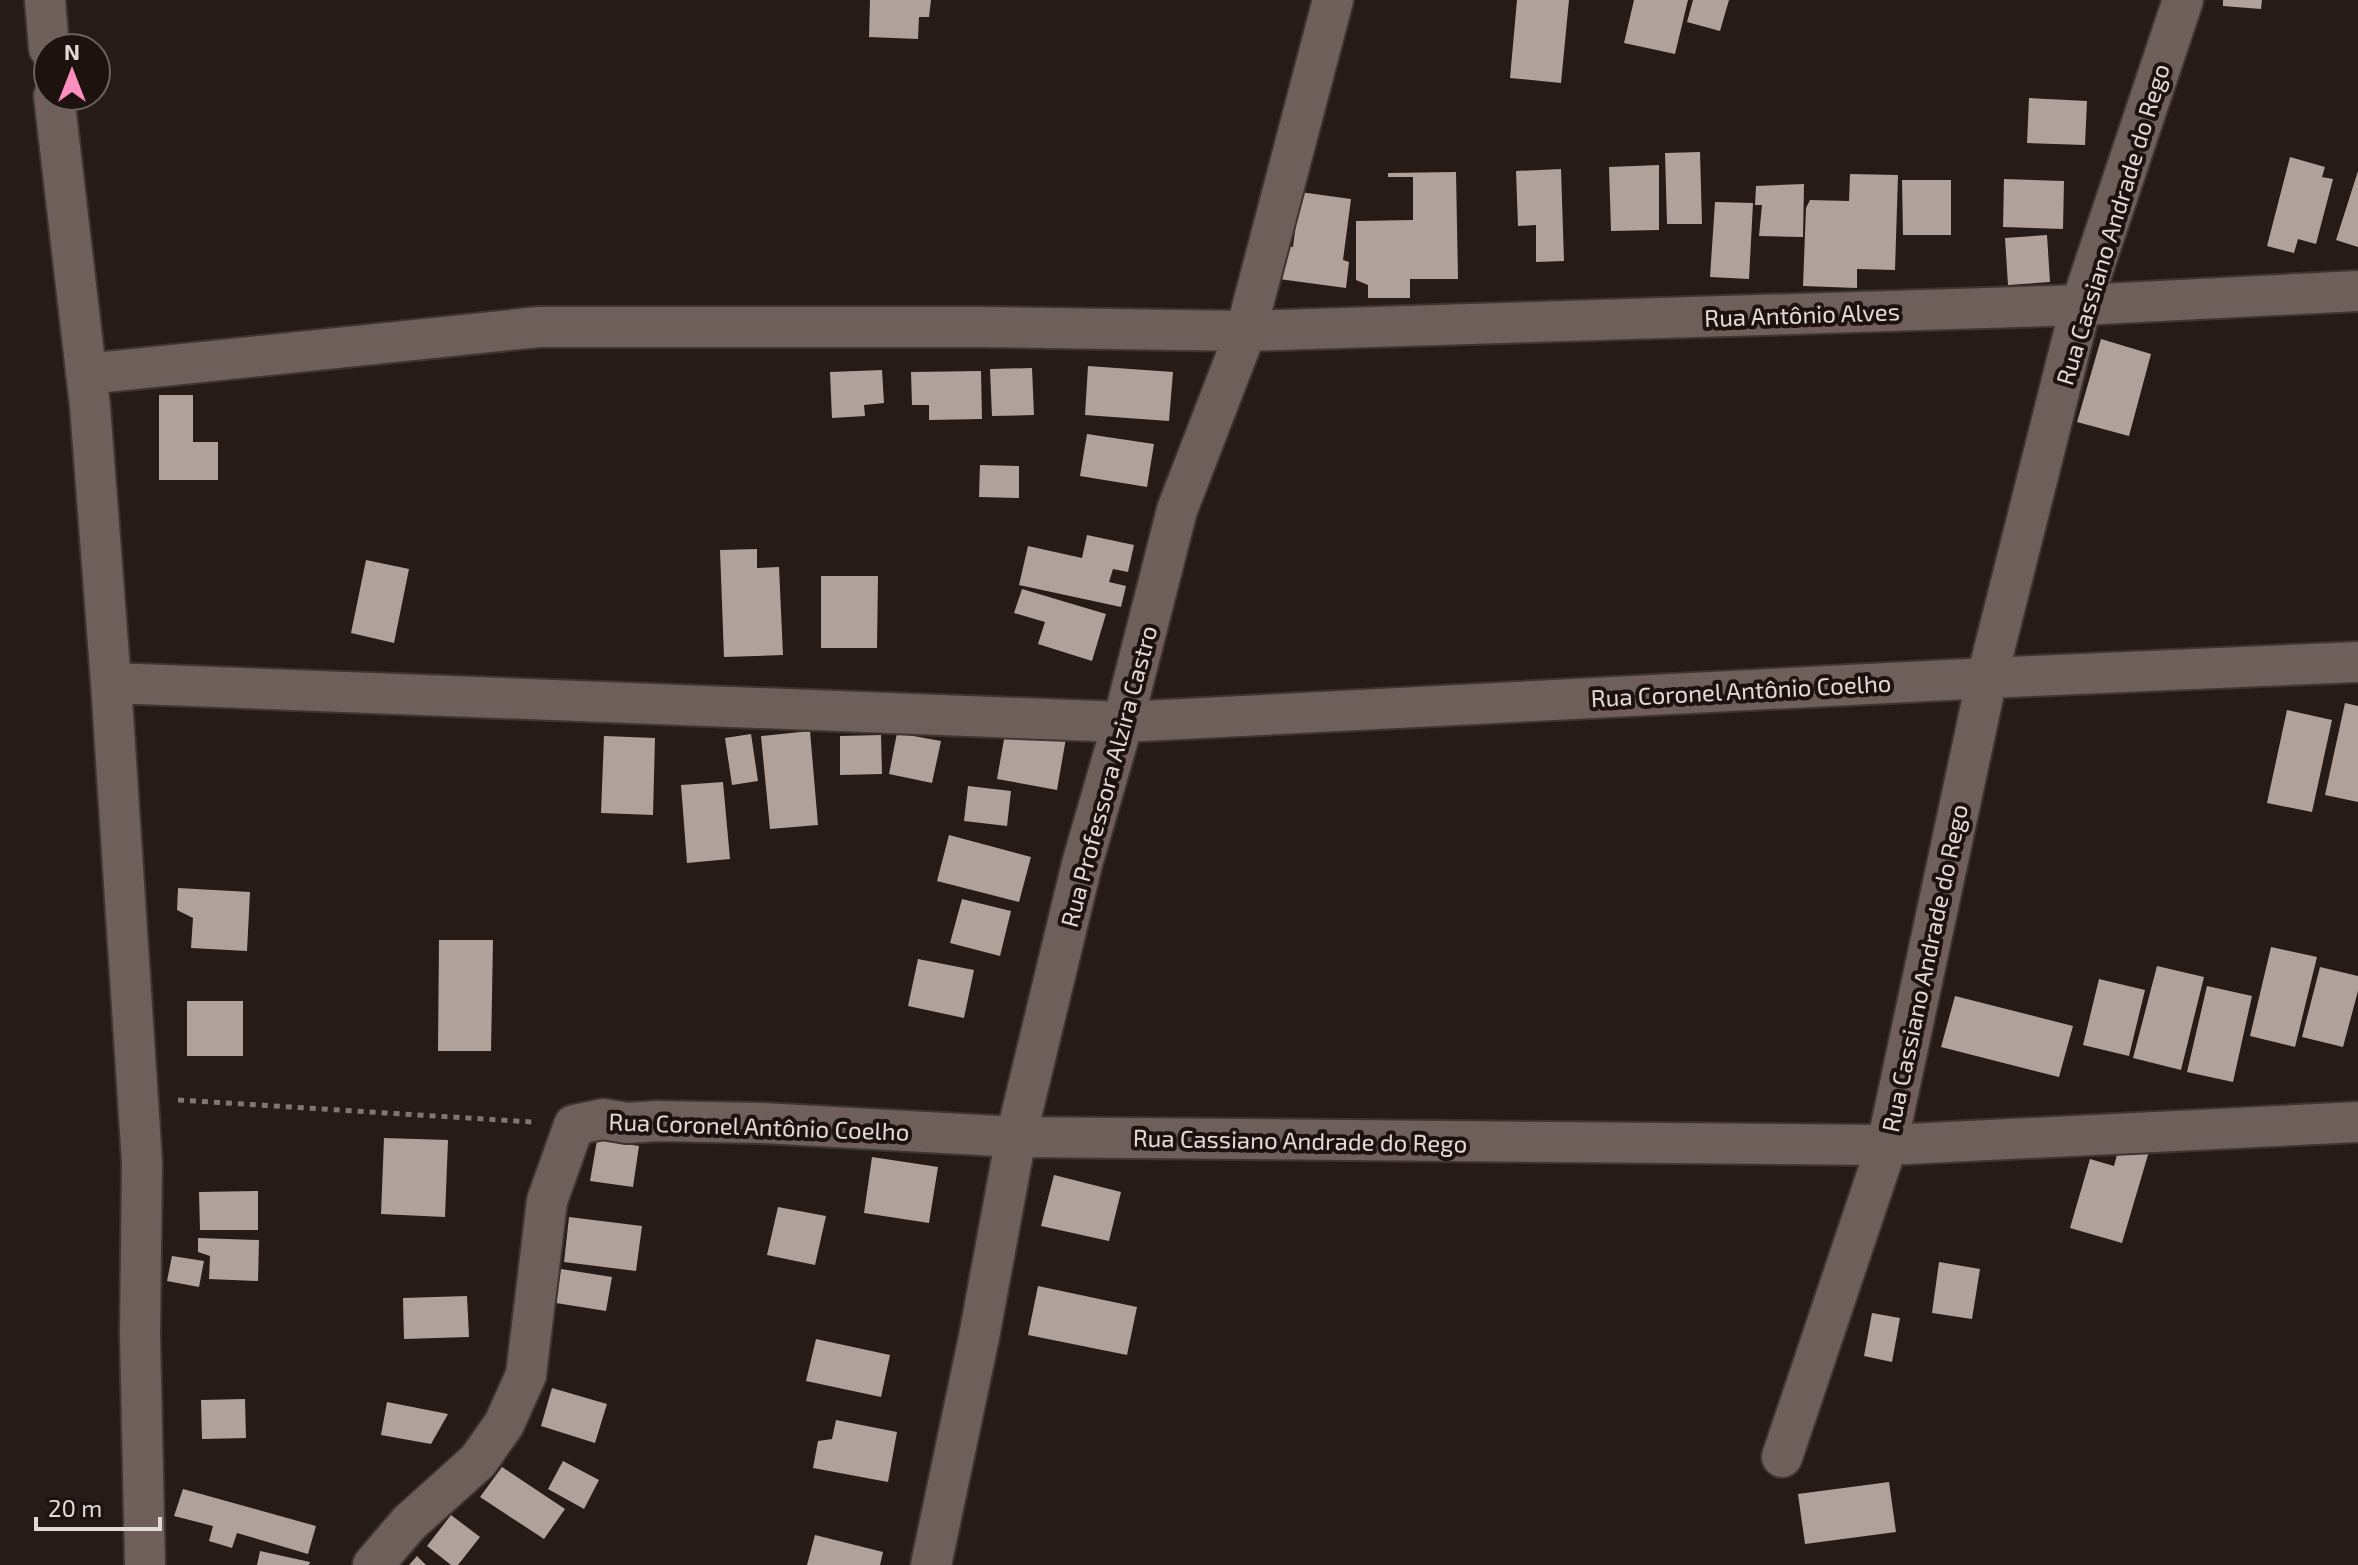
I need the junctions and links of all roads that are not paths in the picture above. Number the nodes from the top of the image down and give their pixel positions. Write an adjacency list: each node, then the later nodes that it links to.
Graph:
1 (45, 0): 4 (street)
2 (1333, 0): 8 (street, Rua Professora Alzira Castro)
3 (2183, 0): 7 (street, Rua Cassiano Andrade do Rego)
4 (48, 32)
5 (56, 112): 9 (street)
6 (2358, 291): 7 (street, Rua Antônio Alves)
7 (2081, 305): 8 (street, Rua Antônio Alves); 11 (street, Rua Cassiano Andrade do Rego)
8 (1246, 331): 9 (street, Rua Antônio Alves); 13 (street, Rua Professora Alzira Castro)
9 (86, 374): 12 (street)
10 (2358, 662): 11 (street, Rua Coronel Antônio Coelho)
11 (1987, 678): 13 (street, Rua Coronel Antônio Coelho); 16 (street, Rua Cassiano Andrade do Rego)
12 (111, 683): 13 (street, Rua Coronel Antônio Coelho); 18 (street)
13 (1123, 722): 15 (street, Rua Professora Alzira Castro)
14 (2358, 1122): 16 (street)
15 (1016, 1137): 16 (street, Rua Cassiano Andrade do Rego); 19 (street, Rua Coronel Antônio Coelho); 20 (street, Rua Professora Alzira Castro)
16 (1887, 1145): 17 (street)
17 (1782, 1457)
18 (145, 1565)
19 (373, 1565)
20 (931, 1565)

